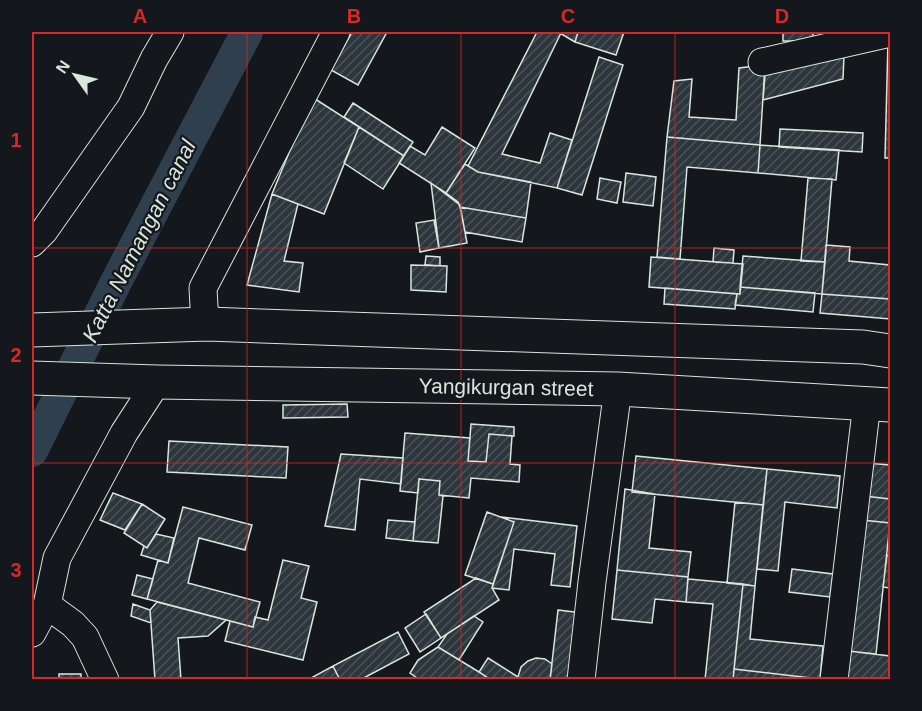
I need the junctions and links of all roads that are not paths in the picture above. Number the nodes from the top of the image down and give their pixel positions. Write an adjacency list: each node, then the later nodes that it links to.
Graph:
1 (158, 32): 5 (street)
2 (170, 32): 5 (street)
3 (336, 32): 8 (street)
4 (891, 33): 6 (street)
5 (154, 59): 7 (street)
6 (762, 62)
7 (32, 243)
8 (207, 324): 9 (main road); 10 (main road)
9 (32, 330)
10 (891, 351)
11 (32, 378): 12 (main road, Yangikurgan street)
12 (157, 382): 13 (main road, Yangikurgan street); 15 (street)
13 (618, 389): 14 (main road, Yangikurgan street); 18 (street)
14 (879, 404): 19 (street)
15 (47, 605): 16 (street); 17 (street)
16 (32, 633)
17 (105, 680)
18 (581, 680)
19 (834, 680)

